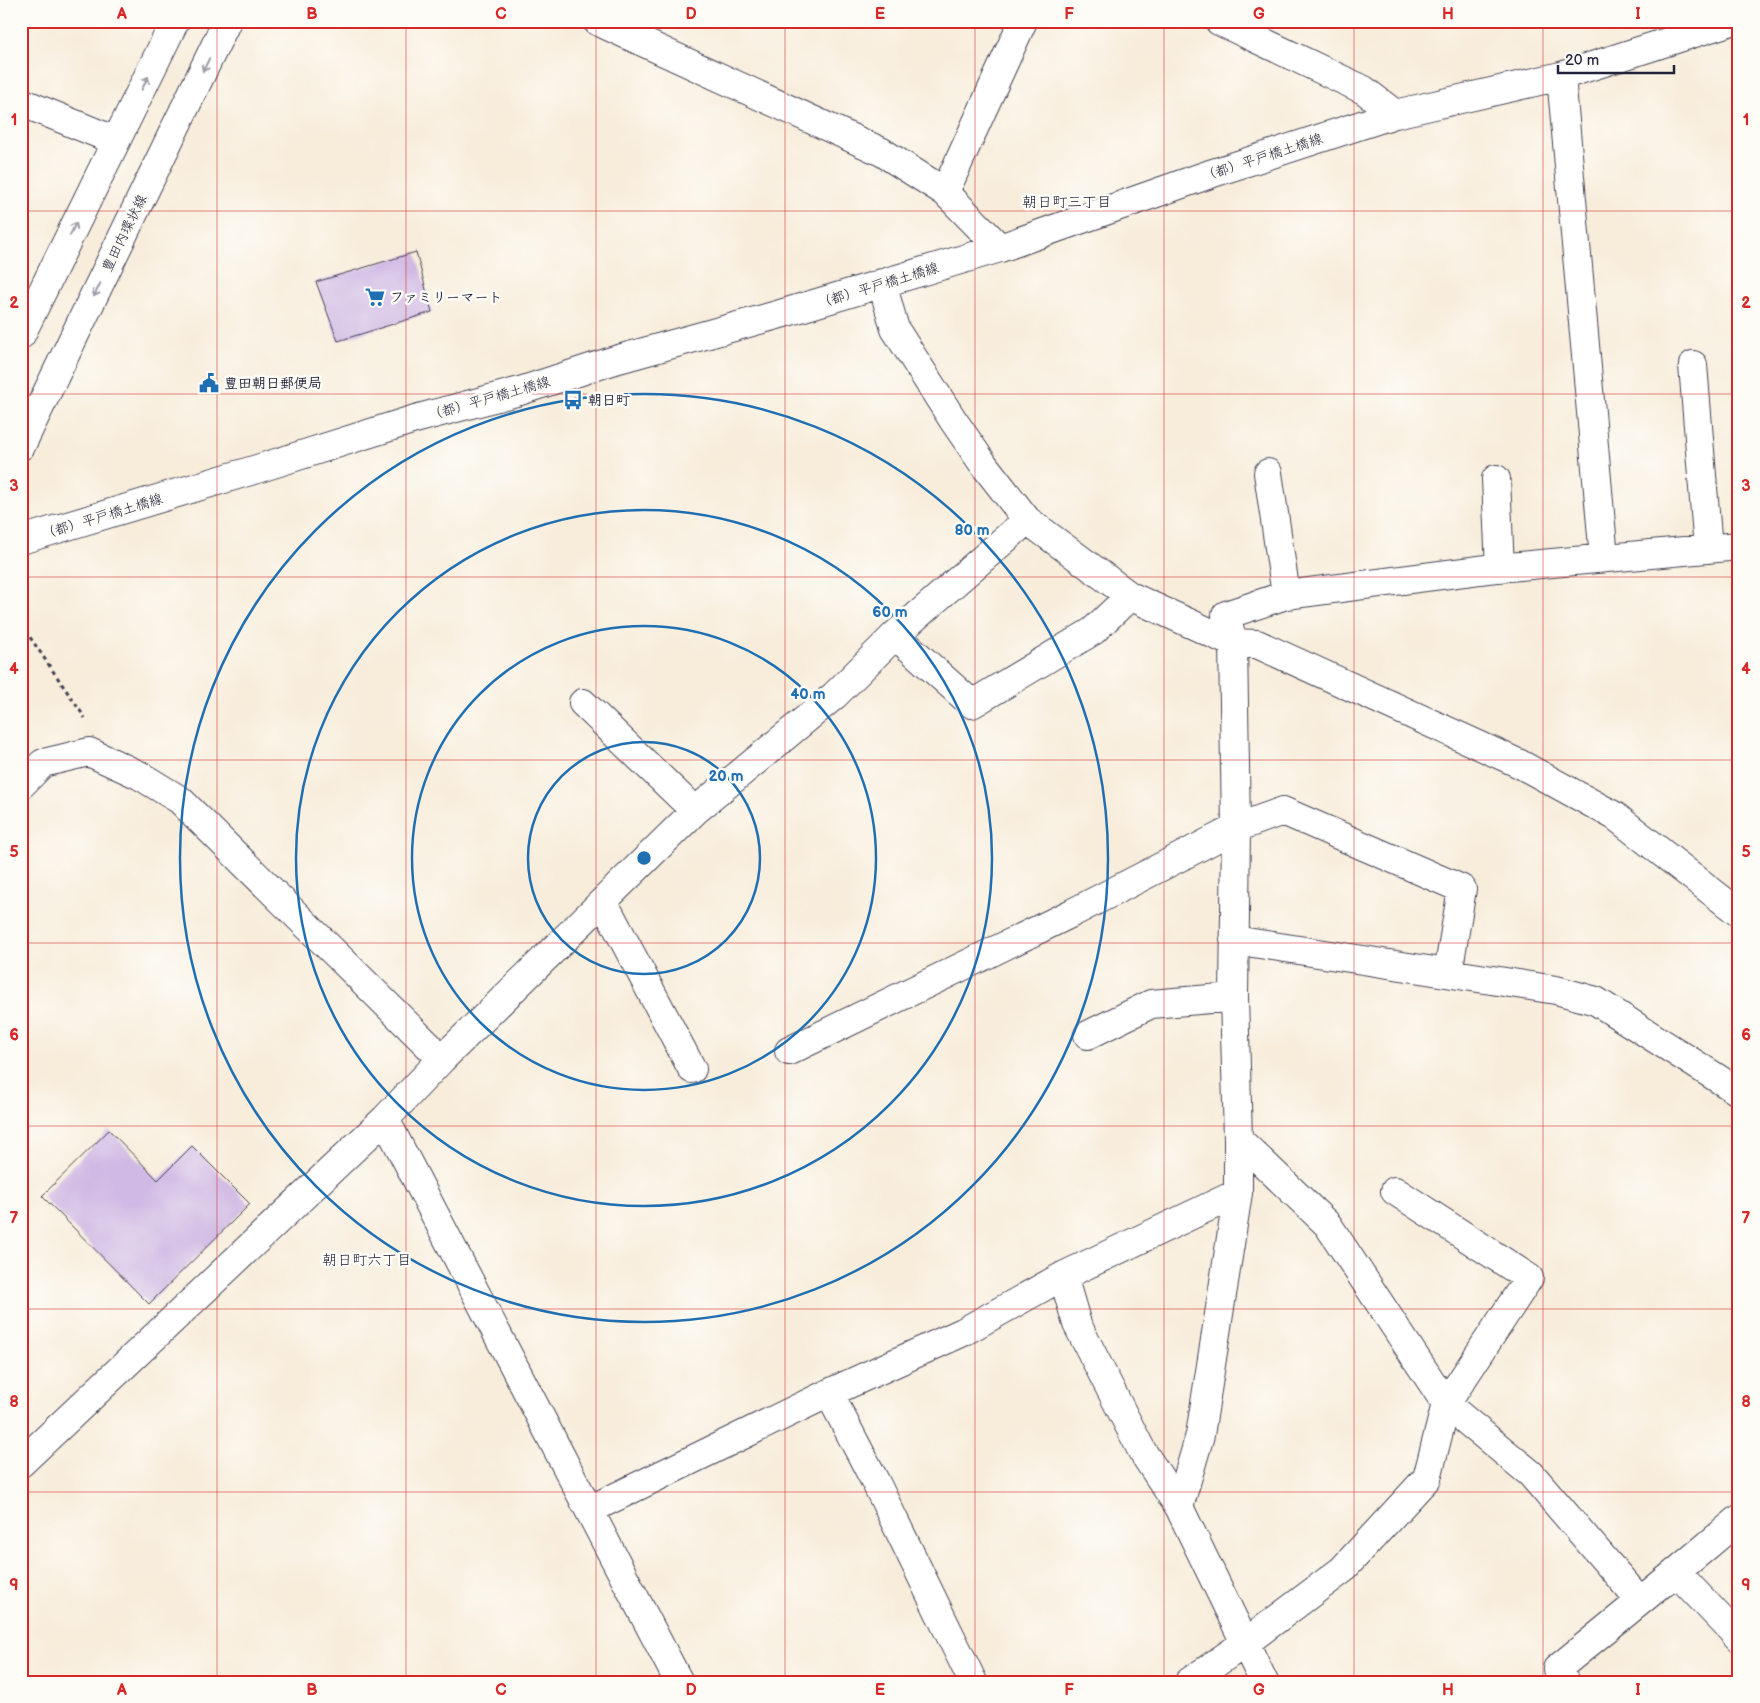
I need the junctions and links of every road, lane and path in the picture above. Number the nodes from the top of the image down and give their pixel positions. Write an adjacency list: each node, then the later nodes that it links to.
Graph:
1 (175, 21): 10 (street, one-way to 1)
2 (227, 21): 16 (street, 豊田内環状線, one-way to 16)
3 (596, 21): 11 (street)
4 (1022, 21): 11 (street)
5 (1219, 21): 9 (street)
6 (1732, 21): 7 (street, （都）平戸橋土橋線)
7 (1561, 76): 9 (street, （都）平戸橋土橋線); 23 (street)
8 (21, 102): 10 (street)
9 (1396, 114): 12 (street, （都）平戸橋土橋線)
10 (116, 141): 14 (street, one-way to 10)
11 (945, 192): 12 (street)
12 (1000, 248): 13 (street, （都）平戸橋土橋線)
13 (882, 283): 19 (street); 20 (street, （都）平戸橋土橋線)
14 (21, 335)
15 (1693, 364): 22 (street)
16 (21, 446)
17 (1268, 473): 25 (street)
18 (1496, 479): 24 (street)
19 (1027, 520): 26 (street); 28 (street)
20 (21, 540)
21 (1739, 546): 22 (street)
22 (1708, 549): 23 (street)
23 (1604, 558): 24 (street)
24 (1500, 568): 25 (street)
25 (1286, 595): 29 (street)
26 (1130, 596): 28 (street); 29 (street)
27 (21, 624): 31 (path)
28 (895, 635): 33 (street)
29 (1233, 643): 34 (street); 36 (street)
30 (583, 703): 33 (street)
31 (116, 764): 32 (street); 42 (street)
32 (21, 785)
33 (695, 811): 35 (street)
34 (1236, 828): 37 (street); 38 (street); 41 (street)
35 (603, 901): 42 (street); 43 (street)
36 (1739, 913)
37 (1234, 940): 38 (street); 39 (street)
38 (1448, 973): 44 (street)
39 (1234, 997): 40 (street); 46 (street)
40 (1088, 1035)
41 (789, 1051)
42 (442, 1059): 45 (street)
43 (692, 1069)
44 (1739, 1092)
45 (385, 1119): 52 (street); 54 (street)
46 (1238, 1139): 48 (street); 51 (street)
47 (1395, 1191): 51 (street)
48 (1238, 1193): 49 (street); 53 (street)
49 (1063, 1276): 50 (street); 53 (street)
50 (829, 1394): 54 (street); 61 (street)
51 (1446, 1404): 57 (street); 59 (street)
52 (21, 1463)
53 (1179, 1507): 59 (street)
54 (589, 1510): 60 (street)
55 (1739, 1518): 56 (street)
56 (1676, 1572): 57 (street); 58 (street)
57 (1640, 1601): 64 (street)
58 (1739, 1638)
59 (1245, 1643): 62 (street); 63 (street)
60 (679, 1682)
61 (974, 1682)
62 (1189, 1682)
63 (1264, 1682)
64 (1565, 1682)

